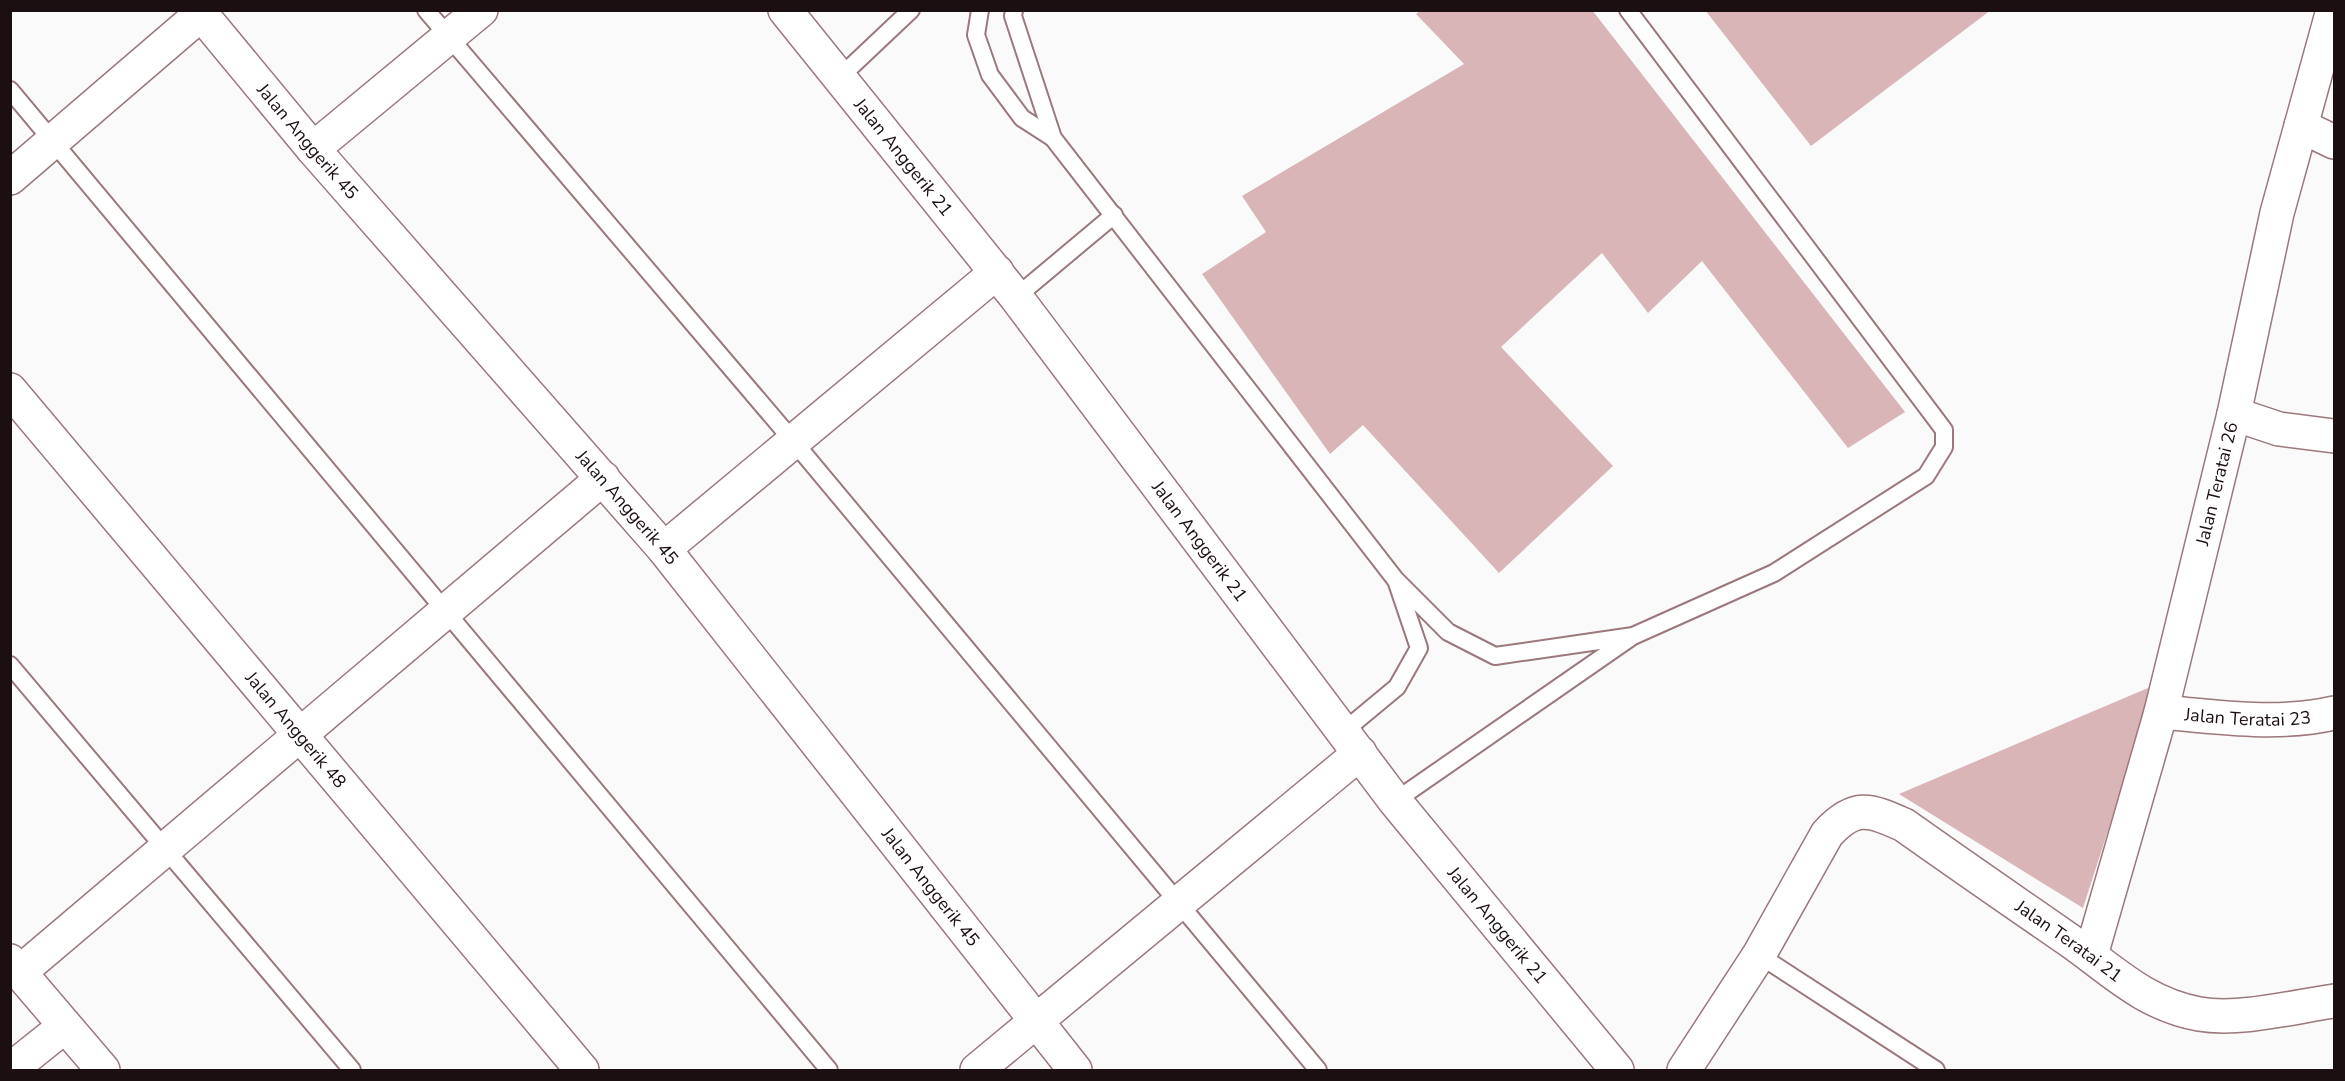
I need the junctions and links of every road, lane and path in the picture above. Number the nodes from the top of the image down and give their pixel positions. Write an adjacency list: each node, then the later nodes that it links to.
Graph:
1 (426, 10): 10 (lane)
2 (481, 10): 10 (street)
3 (785, 10): 11 (street, Jalan Anggerik 21)
4 (910, 10): 11 (lane)
5 (980, 10): 14 (lane)
6 (1014, 10): 14 (lane)
7 (1628, 10): 29 (lane)
8 (2333, 10): 13 (street, Jalan Teratai 26)
9 (199, 12): 15 (street); 17 (street, Jalan Anggerik 45)
10 (448, 38): 17 (street); 24 (lane)
11 (839, 78): 20 (street, Jalan Anggerik 21)
12 (10, 90): 15 (lane)
13 (2301, 126): 16 (street); 22 (street, Jalan Teratai 26)
14 (1053, 138): 19 (lane)
15 (53, 141): 18 (street); 28 (lane)
16 (2334, 142)
17 (313, 149): 25 (street, Jalan Anggerik 45)
18 (10, 178)
19 (1114, 215): 20 (lane); 27 (lane)
20 (1007, 285): 24 (street); 34 (street, Jalan Anggerik 21)
21 (10, 390): 33 (street, Jalan Anggerik 48)
22 (2234, 414): 23 (street); 31 (street, Jalan Teratai 26)
23 (2334, 436)
24 (794, 442): 26 (street); 37 (lane)
25 (603, 478): 26 (street, Jalan Anggerik 45); 28 (street)
26 (664, 549): 42 (street, Jalan Anggerik 45)
27 (1395, 579): 29 (lane); 34 (lane)
28 (446, 612): 33 (street); 48 (lane)
29 (1633, 636): 35 (lane)
30 (10, 665): 36 (lane)
31 (2161, 712): 32 (street, Jalan Teratai 23); 39 (street, Jalan Teratai 26)
32 (2334, 713)
33 (300, 735): 36 (street); 47 (street, Jalan Anggerik 48)
34 (1352, 742): 35 (street, Jalan Anggerik 21); 37 (street)
35 (1395, 801): 52 (street, Jalan Anggerik 21)
36 (166, 850): 40 (street); 46 (lane)
37 (1179, 902): 42 (street); 51 (lane)
38 (1759, 954): 39 (street, Jalan Teratai 21); 53 (street, Jalan Teratai 21); 54 (lane)
39 (2091, 955): 41 (street, Jalan Teratai 21)
40 (15, 966): 43 (street)
41 (2334, 1001)
42 (1036, 1021): 49 (street); 50 (street, Jalan Anggerik 45)
43 (65, 1026): 44 (street); 45 (street)
44 (10, 1070)
45 (103, 1071)
46 (352, 1071)
47 (582, 1071)
48 (829, 1071)
49 (977, 1071)
50 (1075, 1071)
51 (1318, 1071)
52 (1617, 1071)
53 (1684, 1071)
54 (1936, 1071)

